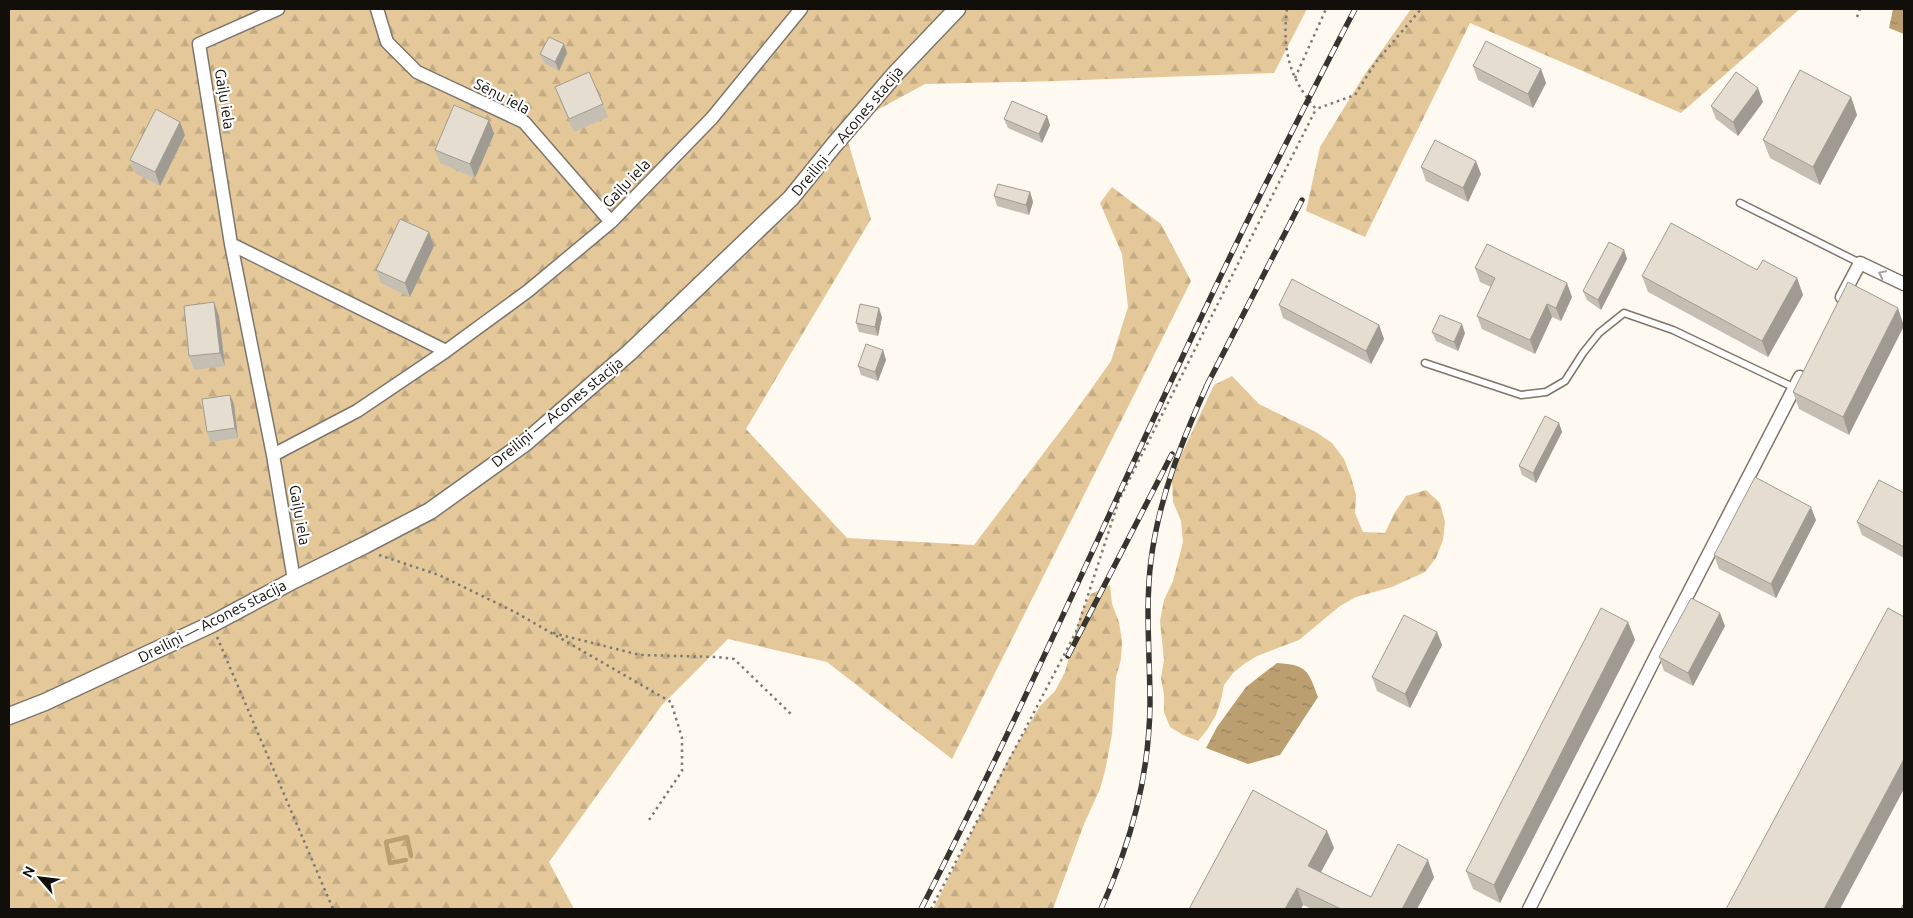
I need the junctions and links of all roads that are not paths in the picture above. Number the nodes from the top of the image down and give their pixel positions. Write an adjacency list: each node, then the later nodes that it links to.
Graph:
1 (278, 9): 7 (street, Gaiļu iela)
2 (377, 9): 6 (street, Sēņu iela)
3 (801, 9): 6 (street, Gaiļu iela)
4 (957, 9): 16 (street, Dreiliņi — Acones stacija)
5 (1740, 203): 8 (lane)
6 (611, 222): 11 (street, Gaiļu iela)
7 (231, 244): 11 (street); 15 (street, Gaiļu iela)
8 (1860, 263): 9 (street, one-way to 8); 10 (street)
9 (1904, 284)
10 (1838, 305)
11 (446, 351): 15 (street, Gaiļu iela)
12 (1425, 363): 14 (lane)
13 (1808, 363): 14 (street)
14 (1795, 388): 18 (street)
15 (274, 455): 16 (street, Gaiļu iela)
16 (294, 580): 17 (street, Dreiliņi — Acones stacija)
17 (9, 716)
18 (1529, 909)

